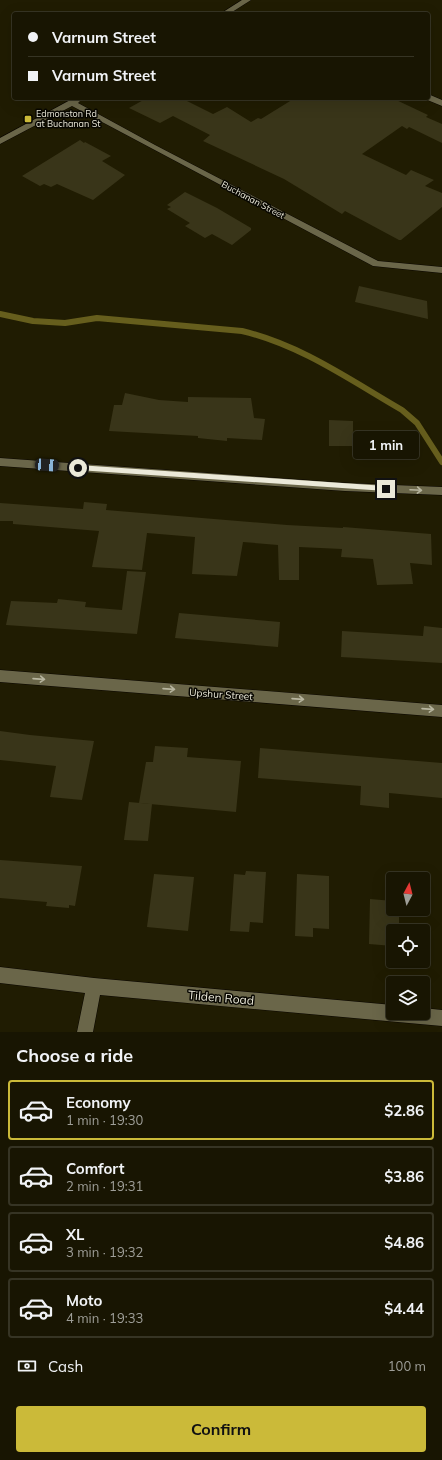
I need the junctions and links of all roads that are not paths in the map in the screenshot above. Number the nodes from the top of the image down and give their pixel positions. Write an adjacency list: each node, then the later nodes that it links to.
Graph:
1 (247, 0): 2 (street)
2 (227, 12)
3 (430, 98): 5 (street)
4 (76, 100): 6 (street); 7 (street, Buchanan Street)
5 (442, 103)
6 (0, 141)
7 (442, 270)
8 (0, 462): 9 (street, one-way to 9)
9 (442, 491)
10 (0, 676): 11 (street, Upshur Street, one-way to 11)
11 (442, 710)
12 (0, 974): 13 (street, Tilden Road)
13 (94, 986): 14 (street, Tilden Road); 15 (street)
14 (442, 1018)
15 (85, 1032)

